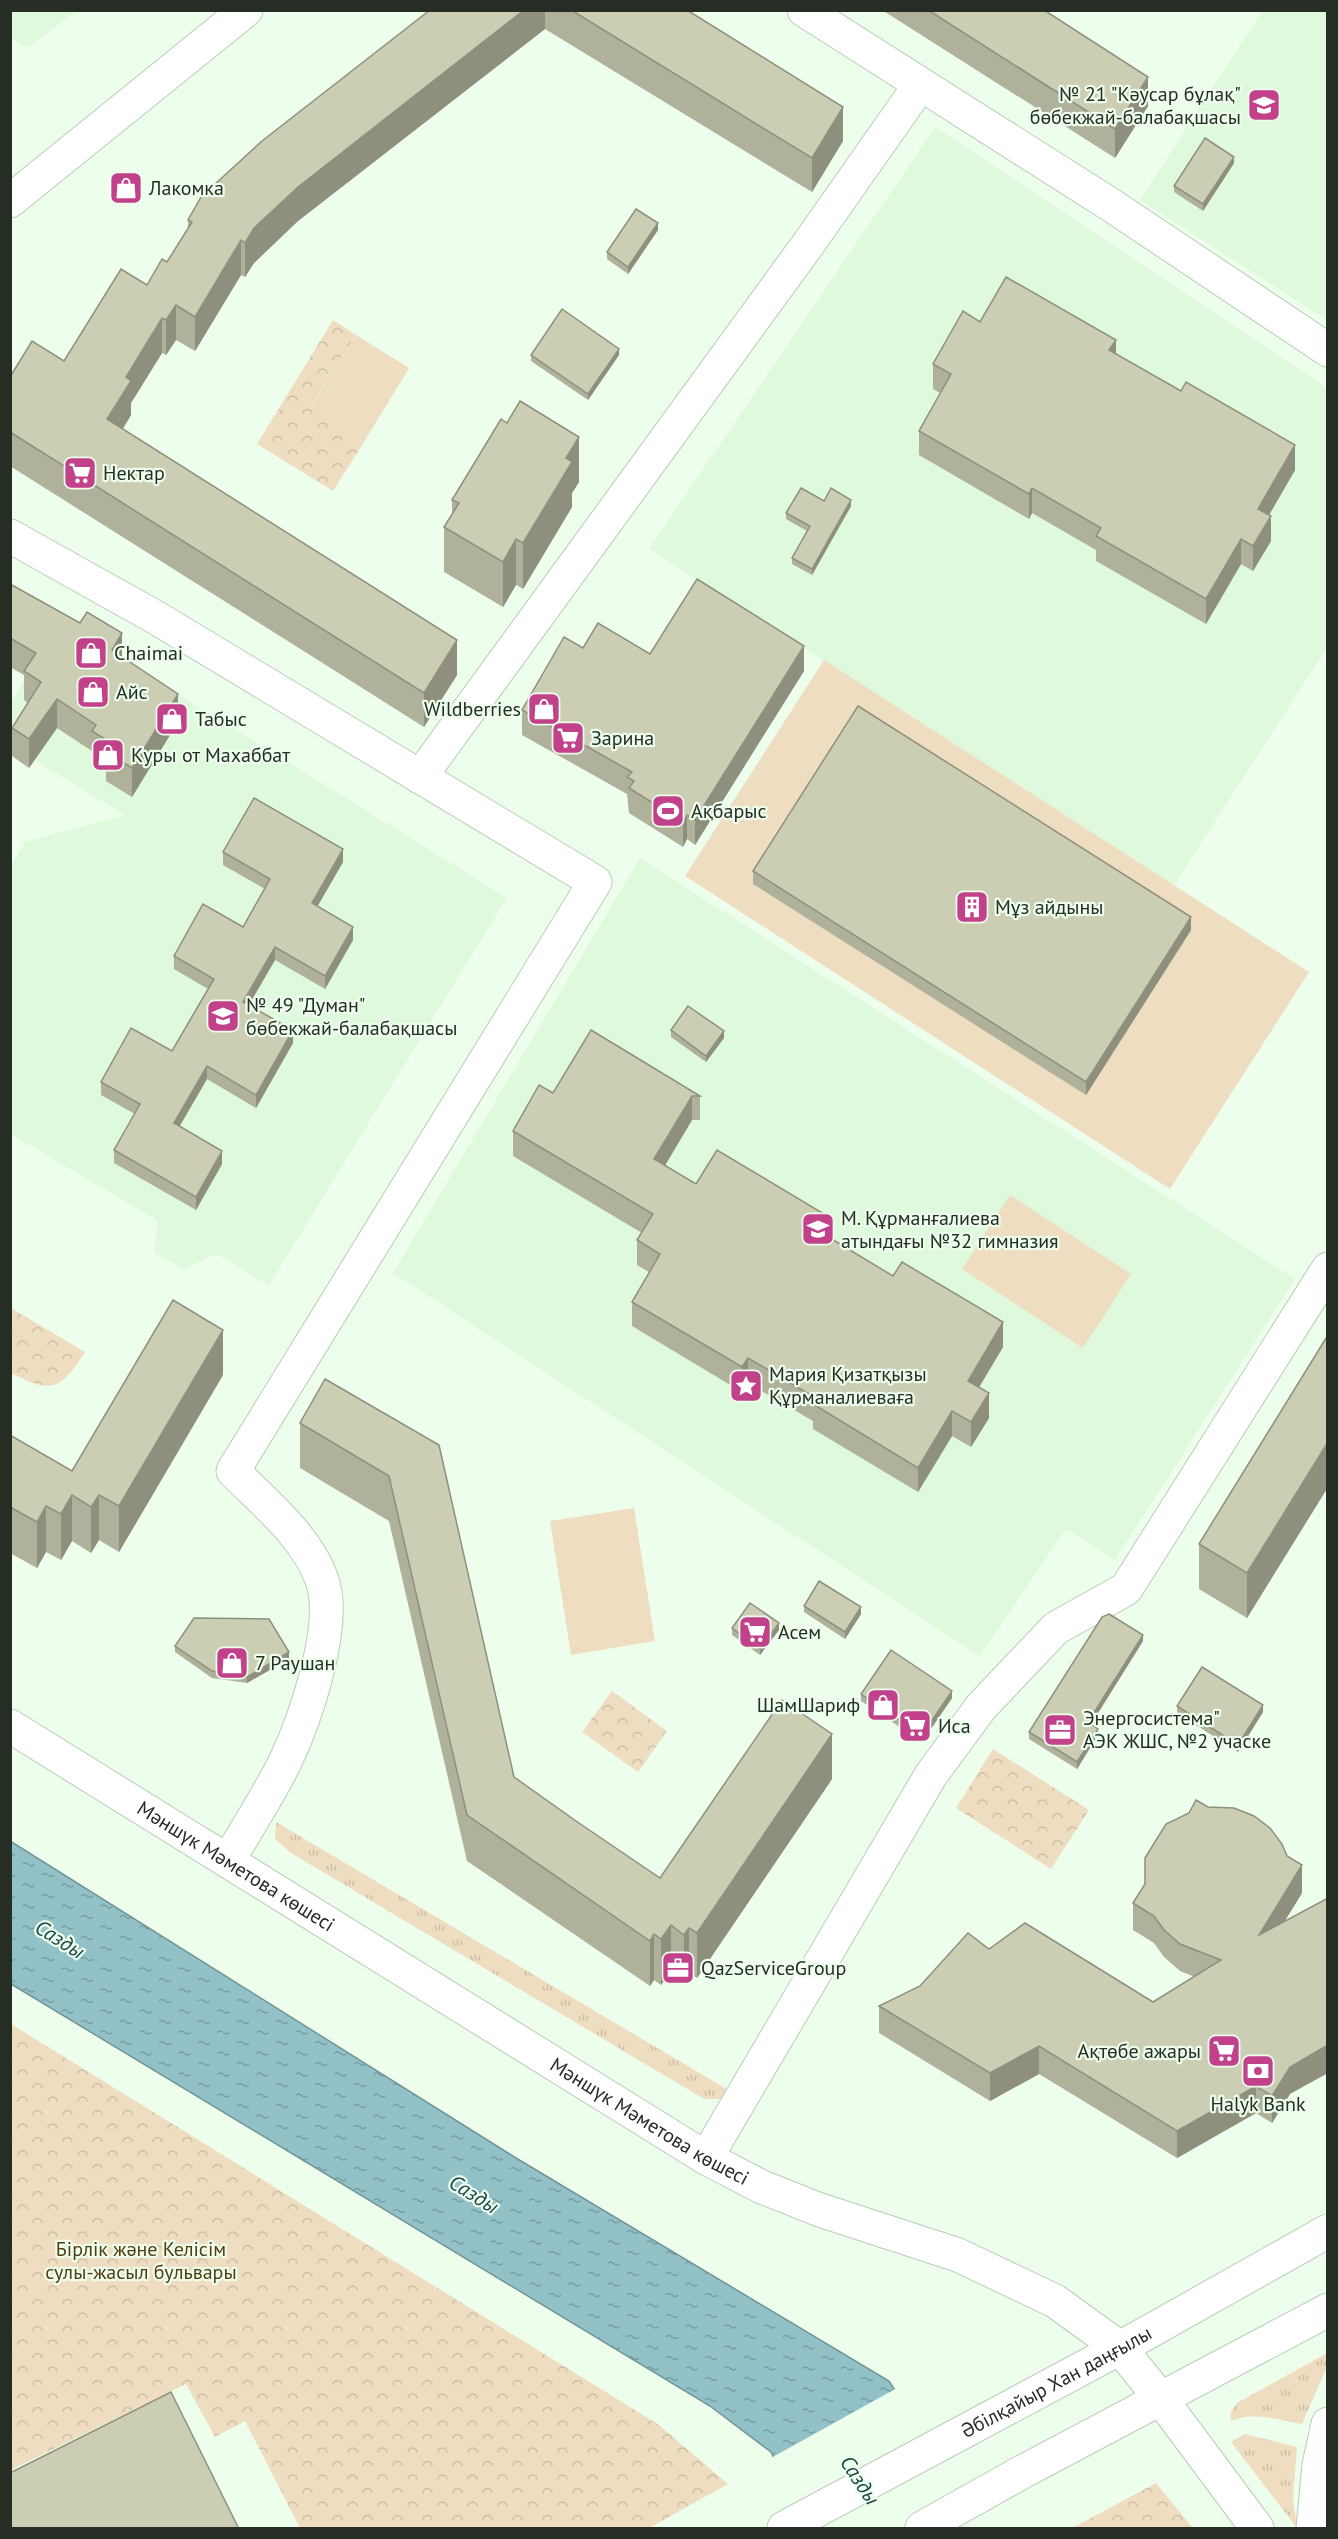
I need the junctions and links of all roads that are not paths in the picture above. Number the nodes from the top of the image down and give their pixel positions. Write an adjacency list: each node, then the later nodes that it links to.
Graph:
1 (246, 10): 4 (street)
2 (804, 10): 3 (street)
3 (920, 85): 5 (street); 7 (street)
4 (10, 201)
5 (1328, 350)
6 (10, 536): 7 (street)
7 (420, 777): 10 (street)
8 (1328, 1269): 11 (street)
9 (10, 1726): 10 (street, Мәншүк Мәметова көшесі)
10 (228, 1861): 11 (street, Мәншүк Мәметова көшесі)
11 (706, 2158): 14 (street, Мәншүк Мәметова көшесі)
12 (1328, 2231): 14 (street, Әбілқайыр Хан даңғылы)
13 (1328, 2310): 15 (street)
14 (1120, 2348): 15 (street, Мәншүк Мәметова көшесі); 17 (street, Әбілқайыр Хан даңғылы)
15 (1161, 2399): 18 (street); 19 (street, Мәншүк Мәметова көшесі)
16 (1328, 2424): 20 (street)
17 (783, 2529)
18 (922, 2529)
19 (1257, 2529)
20 (1313, 2529)

